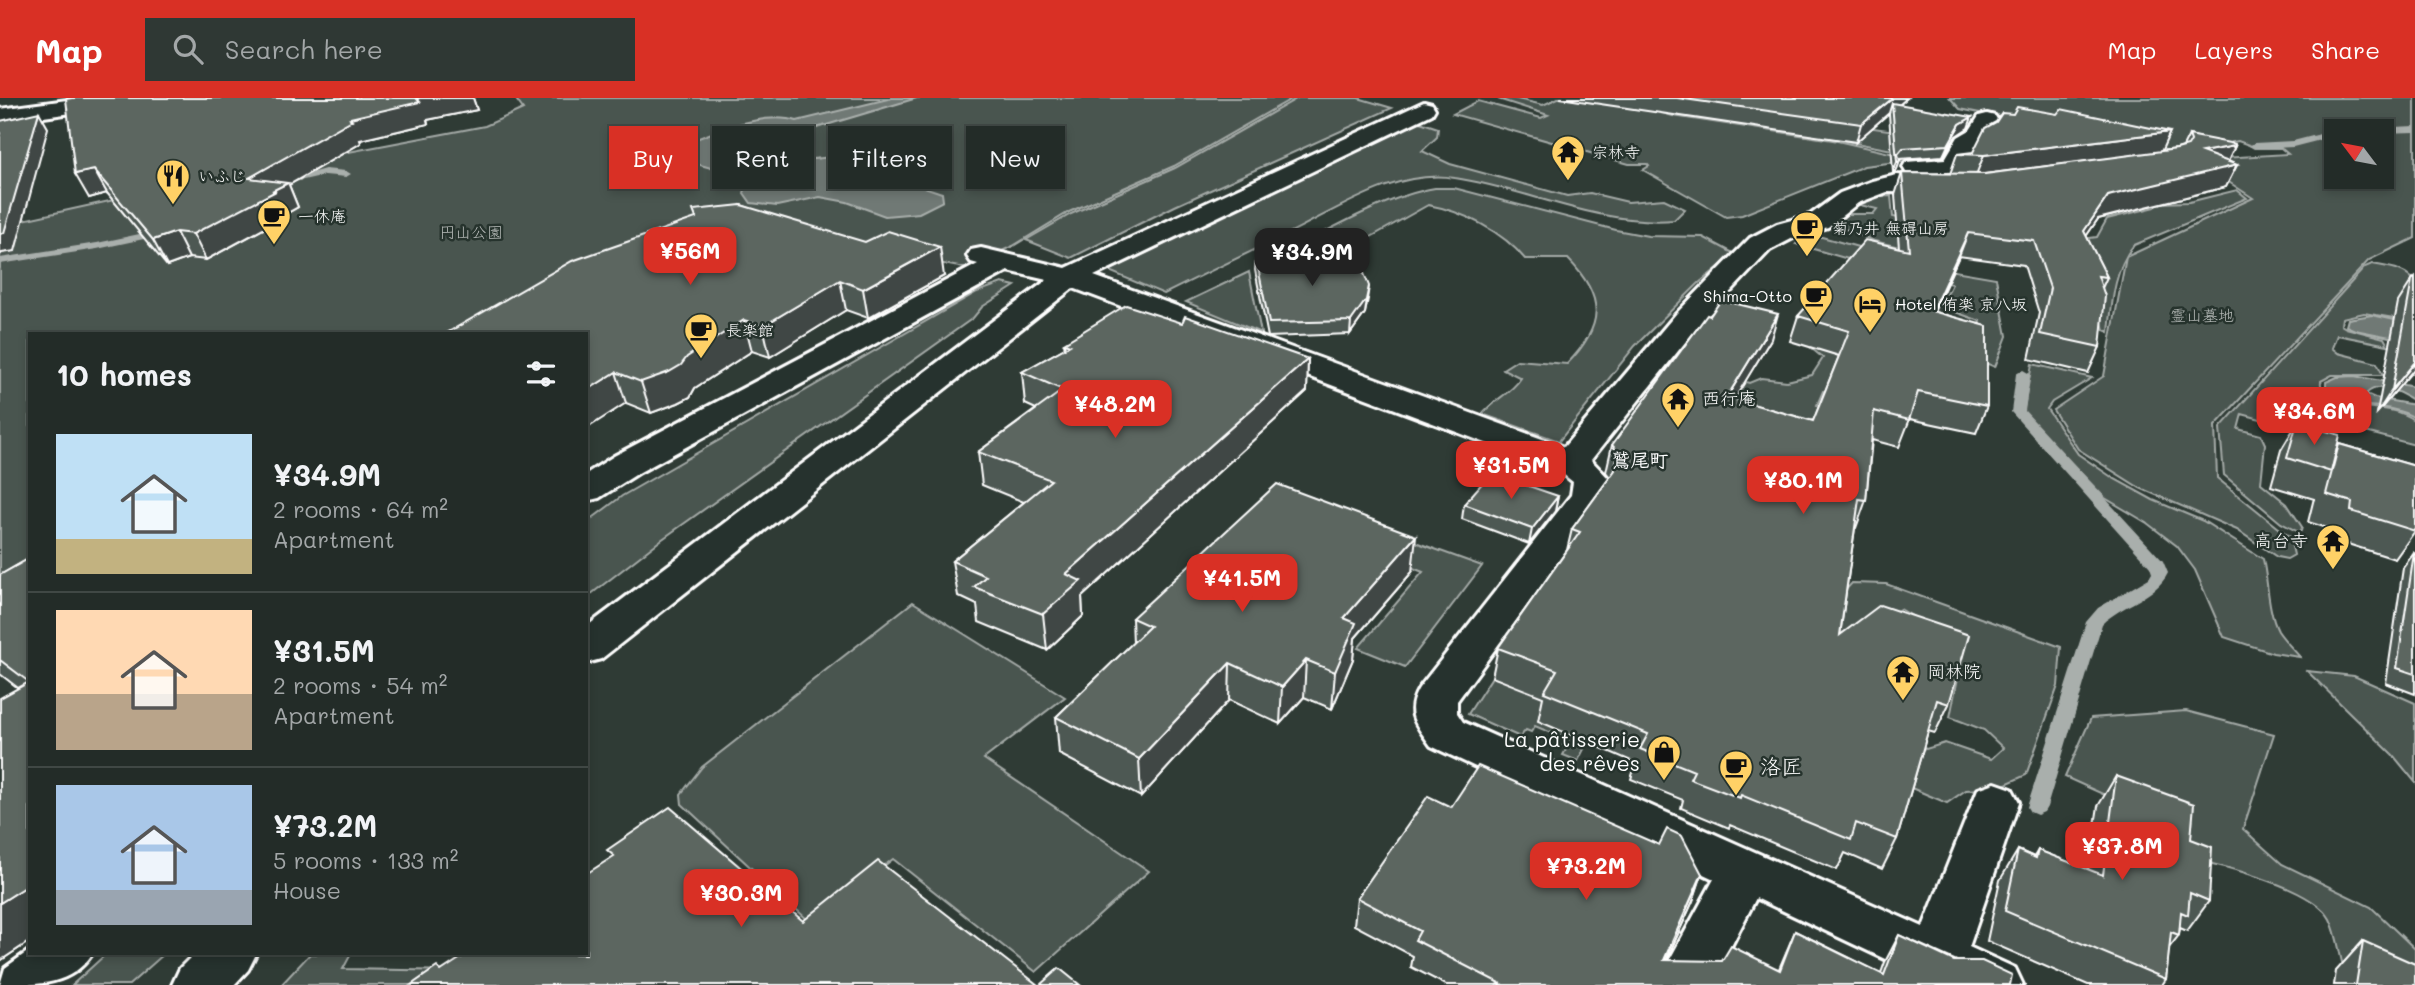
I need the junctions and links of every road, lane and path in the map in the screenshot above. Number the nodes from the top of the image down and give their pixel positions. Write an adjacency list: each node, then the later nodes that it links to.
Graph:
1 (130, 98): 3 (street)
2 (1424, 108): 7 (street)
3 (0, 116)
4 (1987, 121): 6 (street)
5 (1976, 186): 6 (street)
6 (1805, 226): 8 (street)
7 (1069, 277): 8 (street); 9 (street); 10 (street)
8 (1571, 462): 12 (street)
9 (588, 489)
10 (588, 647)
11 (1995, 802): 15 (street)
12 (1745, 870): 15 (street); 18 (street)
13 (64, 955): 16 (street)
14 (228, 955): 17 (street)
15 (1938, 958): 19 (street)
16 (24, 985)
17 (199, 985)
18 (1683, 985)
19 (1996, 985)

